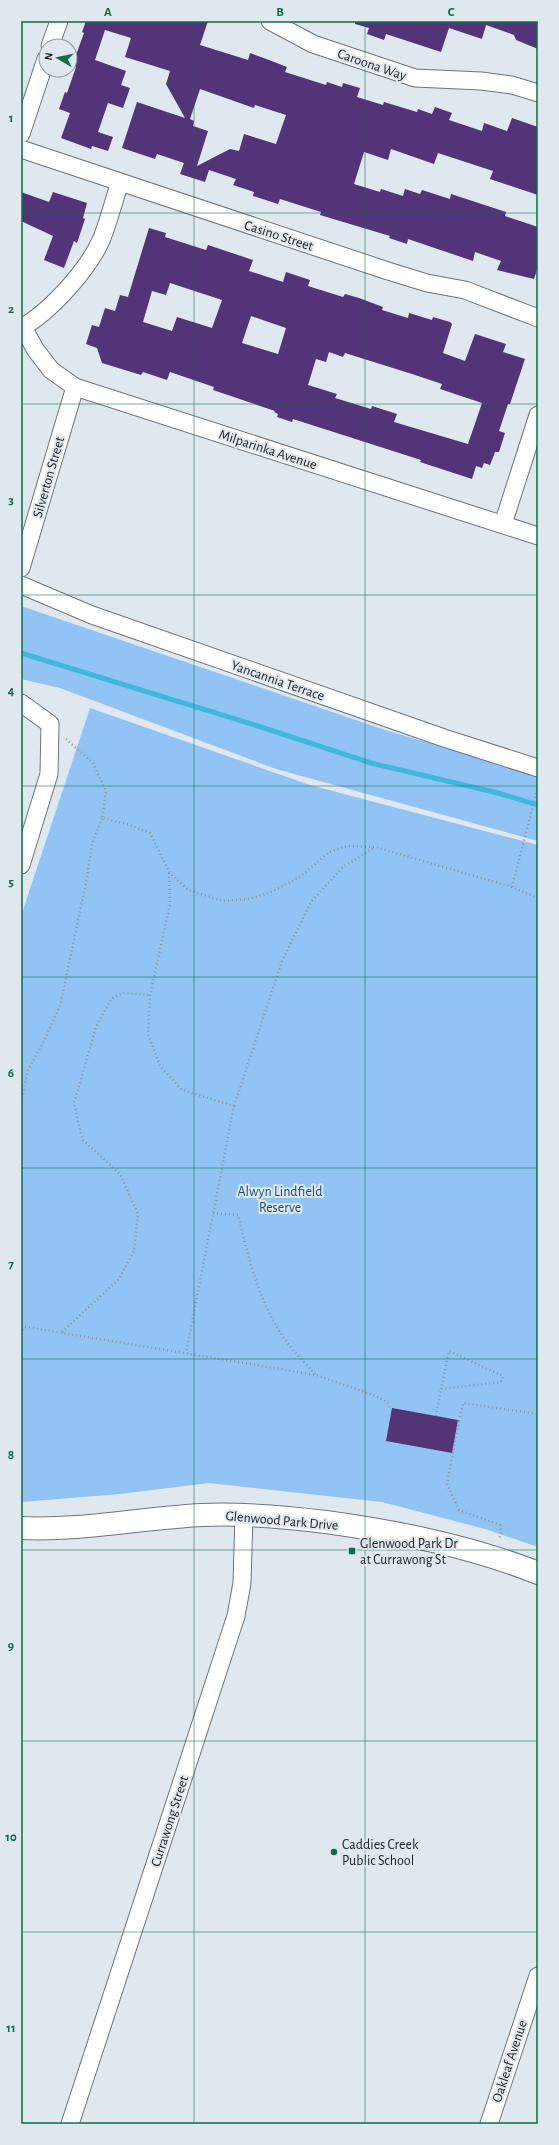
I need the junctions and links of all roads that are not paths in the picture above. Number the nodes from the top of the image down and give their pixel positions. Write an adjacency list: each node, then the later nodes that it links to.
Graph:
1 (59, 21): 3 (street)
2 (270, 21): 5 (street, Caroona Way)
3 (53, 38)
4 (40, 78): 6 (street)
5 (538, 93)
6 (21, 134)
7 (21, 149): 8 (street, Casino Street)
8 (120, 182): 9 (street, Casino Street); 10 (street)
9 (538, 318)
10 (22, 328): 11 (street, Milparinka Avenue)
11 (75, 387): 13 (street, Milparinka Avenue); 15 (street, Silverton Street)
12 (538, 415): 13 (street)
13 (503, 524): 14 (street, Milparinka Avenue)
14 (538, 536)
15 (21, 568)
16 (21, 585): 18 (street, Yancannia Terrace)
17 (21, 703): 19 (street)
18 (538, 768)
19 (21, 865)
20 (244, 1514): 21 (street, Glenwood Park Drive); 22 (street, Glenwood Park Drive); 25 (street, Currawong Street)
21 (21, 1528)
22 (538, 1572)
23 (538, 1976): 24 (street, Oakleaf Avenue)
24 (533, 2006): 26 (street, Oakleaf Avenue)
25 (70, 2124)
26 (489, 2124)

